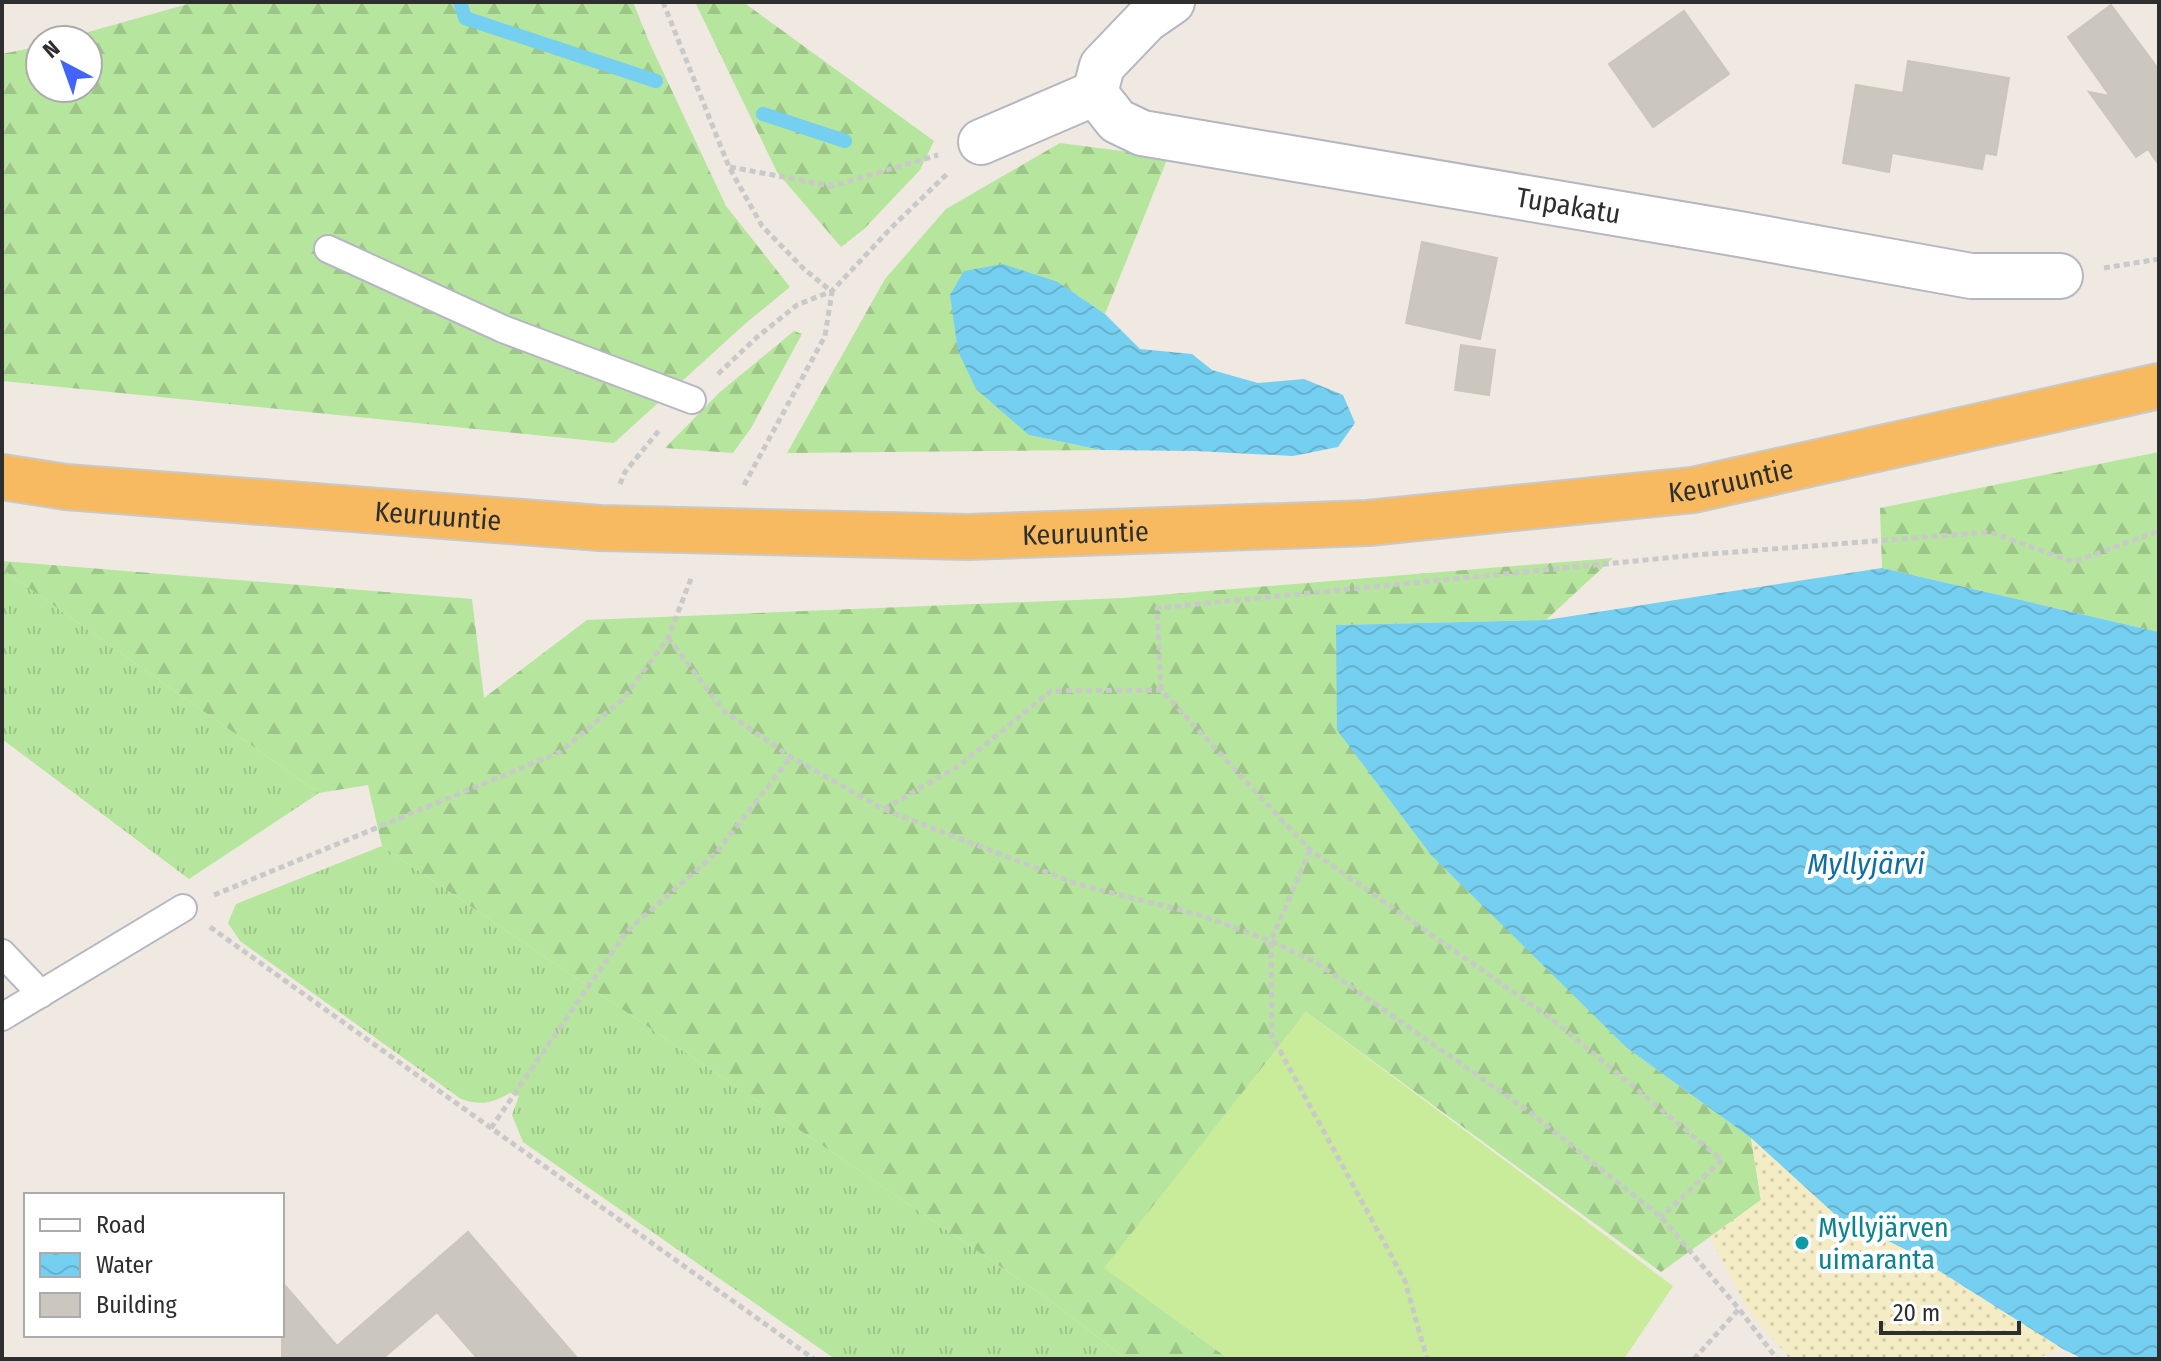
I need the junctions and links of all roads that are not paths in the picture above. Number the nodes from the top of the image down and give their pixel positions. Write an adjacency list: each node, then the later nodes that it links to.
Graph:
1 (1172, 2): 2 (street)
2 (1095, 93): 3 (street); 5 (street, Tupakatu)
3 (981, 142)
4 (328, 249): 7 (lane)
5 (2060, 276)
6 (2159, 386): 8 (highway, Keuruuntie)
7 (692, 400)
8 (2, 477)
9 (183, 908): 11 (lane)
10 (2, 953): 11 (lane)
11 (41, 994): 12 (lane)
12 (2, 1017)

